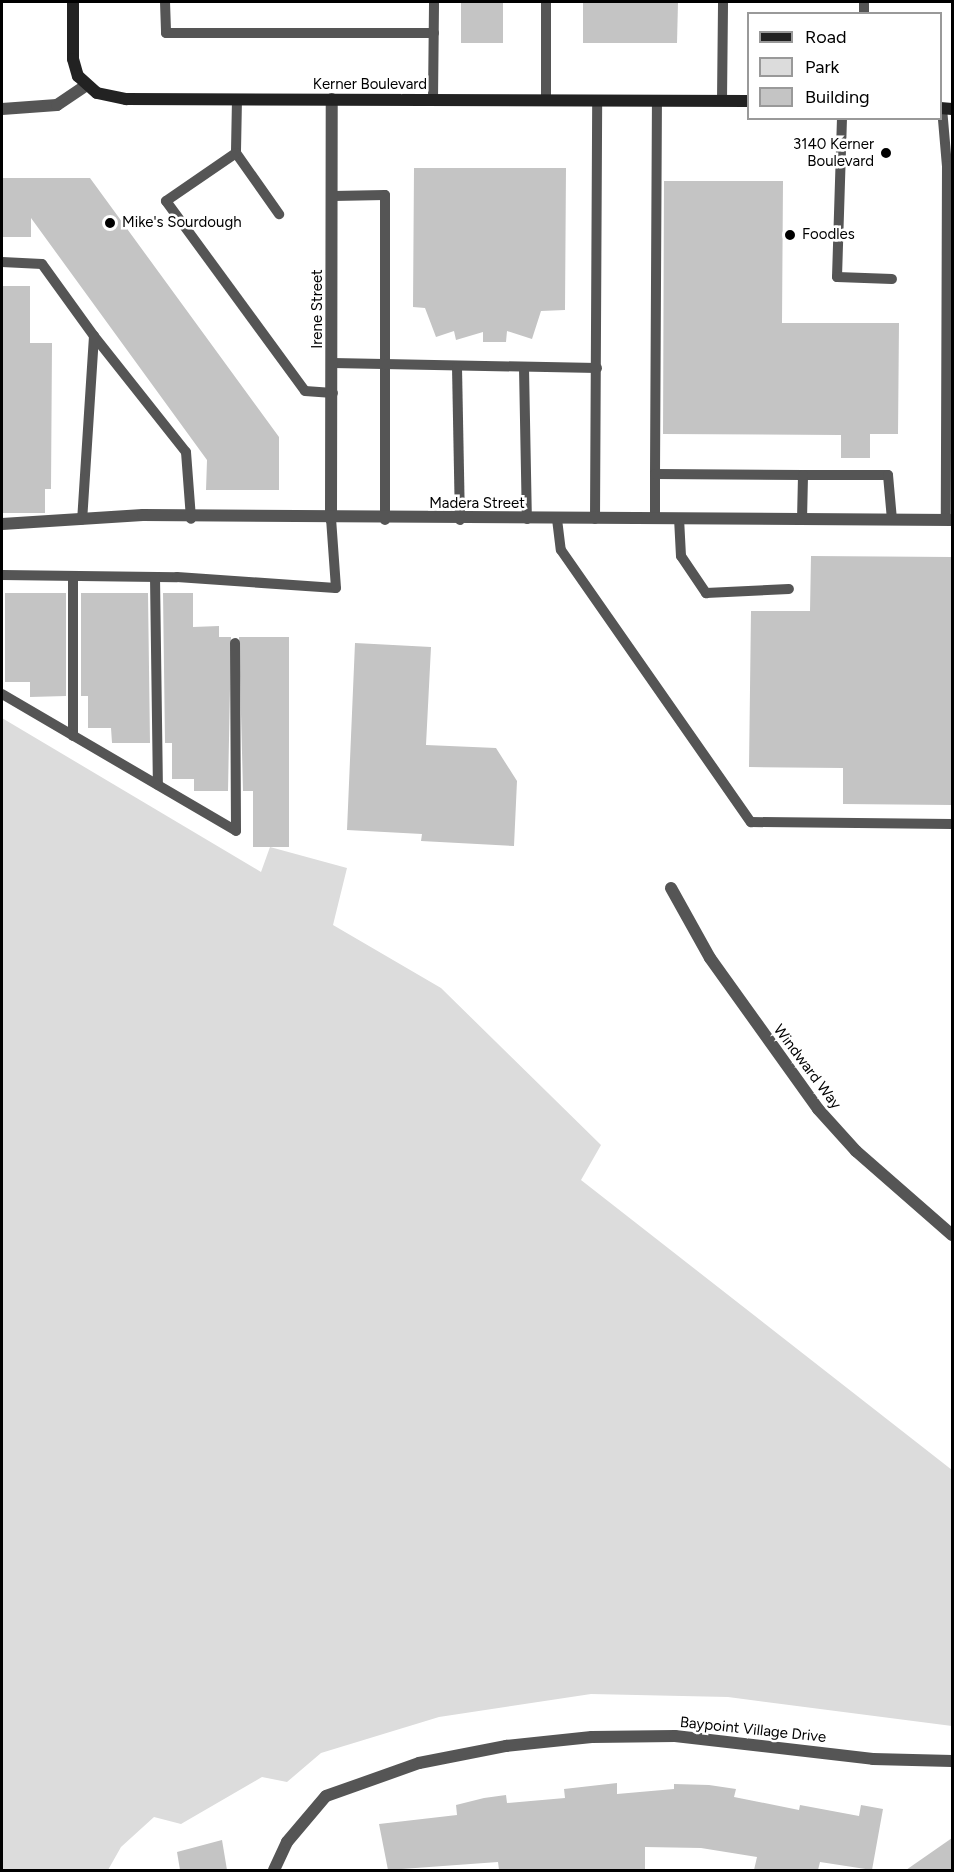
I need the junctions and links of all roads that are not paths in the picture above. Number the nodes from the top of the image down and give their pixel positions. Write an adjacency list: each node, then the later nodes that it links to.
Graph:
1 (73, 2): 7 (street)
2 (165, 2): 6 (lane)
3 (435, 2): 6 (lane)
4 (546, 2): 11 (lane)
5 (723, 2): 14 (lane)
6 (434, 33): 10 (lane)
7 (85, 86): 8 (street, Kerner Boulevard); 17 (street)
8 (237, 99): 9 (street, Kerner Boulevard); 19 (lane)
9 (332, 99): 10 (street, Kerner Boulevard); 20 (street, Irene Street)
10 (433, 100): 11 (street, Kerner Boulevard)
11 (546, 100): 12 (street, Kerner Boulevard)
12 (597, 100): 13 (street, Kerner Boulevard); 29 (lane)
13 (657, 100): 14 (street, Kerner Boulevard); 31 (lane)
14 (722, 101): 15 (street, Kerner Boulevard)
15 (747, 101)
16 (945, 108): 45 (lane)
17 (2, 109)
18 (842, 120): 23 (lane)
19 (236, 153): 21 (lane); 30 (lane)
20 (333, 195): 25 (street, Irene Street); 26 (lane)
21 (279, 214)
22 (2, 262): 24 (lane)
23 (892, 279)
24 (94, 336): 33 (lane); 40 (lane)
25 (333, 363): 26 (lane); 30 (street, Irene Street)
26 (386, 365): 27 (lane); 41 (lane)
27 (457, 367): 28 (lane); 42 (lane)
28 (524, 368): 29 (lane); 35 (lane)
29 (597, 368): 37 (lane)
30 (333, 393): 34 (street, Irene Street)
31 (656, 474): 32 (lane); 38 (lane)
32 (803, 475): 43 (lane); 44 (lane)
33 (190, 519): 34 (street, Madera Street); 40 (street, Madera Street)
34 (331, 519): 41 (street, Madera Street); 49 (lane)
35 (527, 519): 36 (street, Madera Street); 42 (street, Madera Street)
36 (557, 519): 37 (street, Madera Street); 55 (lane)
37 (595, 519): 38 (street, Madera Street)
38 (655, 519): 39 (street, Madera Street)
39 (679, 519): 43 (street, Madera Street); 50 (lane)
40 (82, 520): 46 (street, Madera Street)
41 (385, 520): 42 (street, Madera Street)
42 (460, 520)
43 (802, 520): 44 (street, Madera Street)
44 (892, 520): 45 (street, Madera Street)
45 (949, 520)
46 (2, 524)
47 (2, 575): 48 (lane)
48 (73, 576): 49 (lane); 53 (lane)
49 (155, 577): 54 (lane)
50 (789, 589)
51 (234, 643): 54 (lane)
52 (2, 694): 53 (lane)
53 (73, 736): 54 (lane)
54 (158, 785)
55 (952, 824)
56 (671, 888): 57 (street, Windward Way)
57 (952, 1235)
58 (952, 1761): 59 (street, Baypoint Village Drive)
59 (274, 1870)

